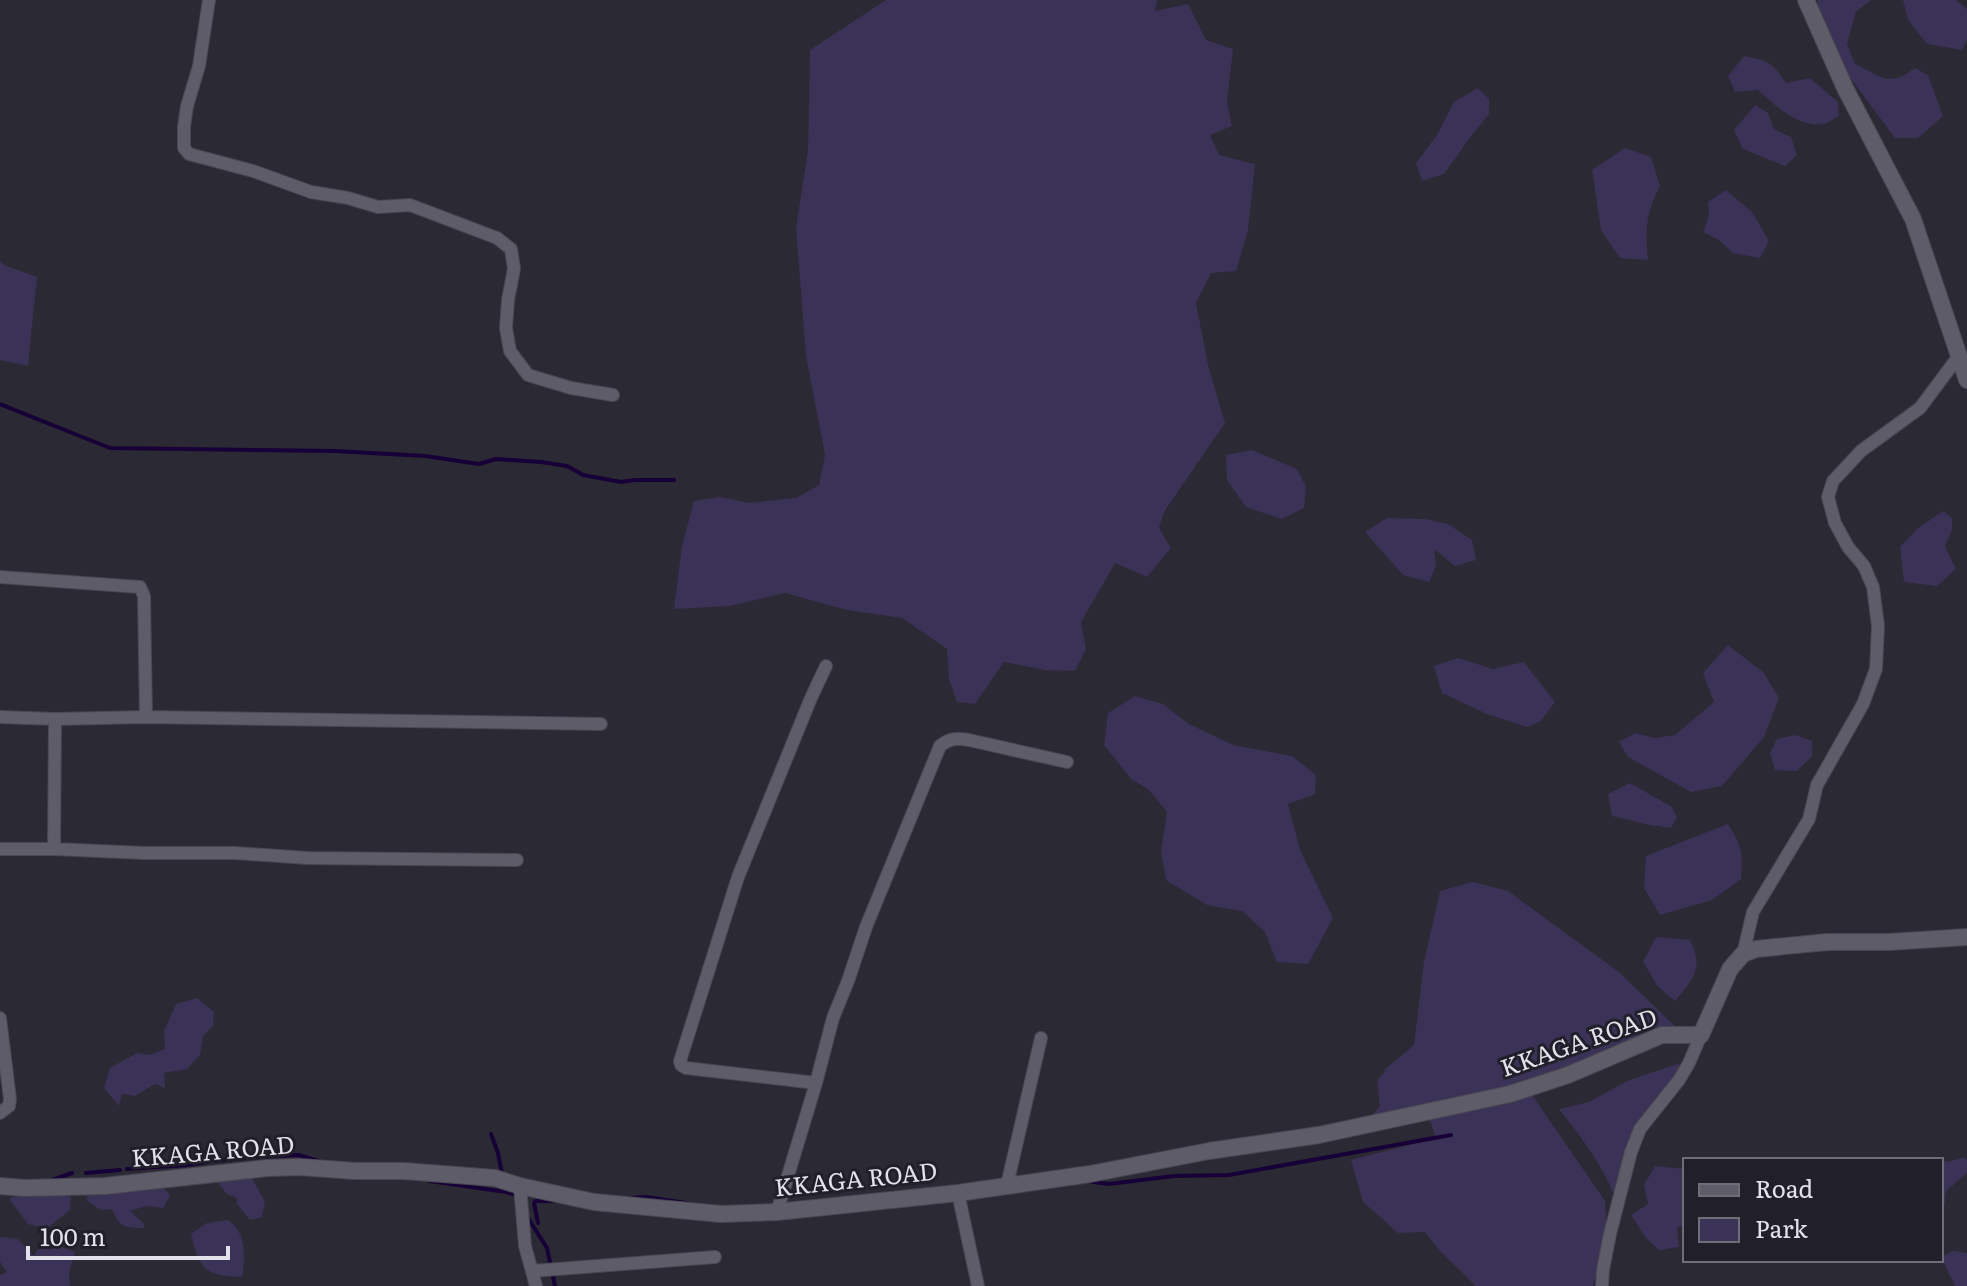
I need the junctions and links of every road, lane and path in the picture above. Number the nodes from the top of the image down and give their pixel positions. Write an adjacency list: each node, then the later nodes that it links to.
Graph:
1 (209, 0): 5 (street)
2 (1806, 0): 3 (street)
3 (1958, 357): 4 (street); 17 (street)
4 (1967, 380)
5 (613, 395)
6 (0, 577): 9 (street)
7 (826, 666): 21 (street)
8 (0, 717): 10 (street)
9 (146, 717): 10 (street); 11 (street)
10 (55, 719): 14 (street)
11 (601, 724)
12 (1067, 762): 21 (street)
13 (0, 849): 14 (street)
14 (54, 849): 15 (street)
15 (517, 860)
16 (1967, 937): 17 (street)
17 (1743, 954): 19 (street)
18 (0, 1018): 22 (street)
19 (1701, 1035): 23 (street, KKAGA ROAD); 32 (street)
20 (1041, 1038): 23 (street)
21 (816, 1083): 27 (street)
22 (0, 1113)
23 (1007, 1185): 26 (street, KKAGA ROAD)
24 (0, 1186): 25 (street, KKAGA ROAD)
25 (520, 1186): 27 (street, KKAGA ROAD); 29 (street)
26 (958, 1193): 27 (street, KKAGA ROAD); 31 (street)
27 (777, 1212)
28 (715, 1257): 29 (street)
29 (532, 1271): 30 (street)
30 (536, 1286)
31 (978, 1286)
32 (1602, 1286)

